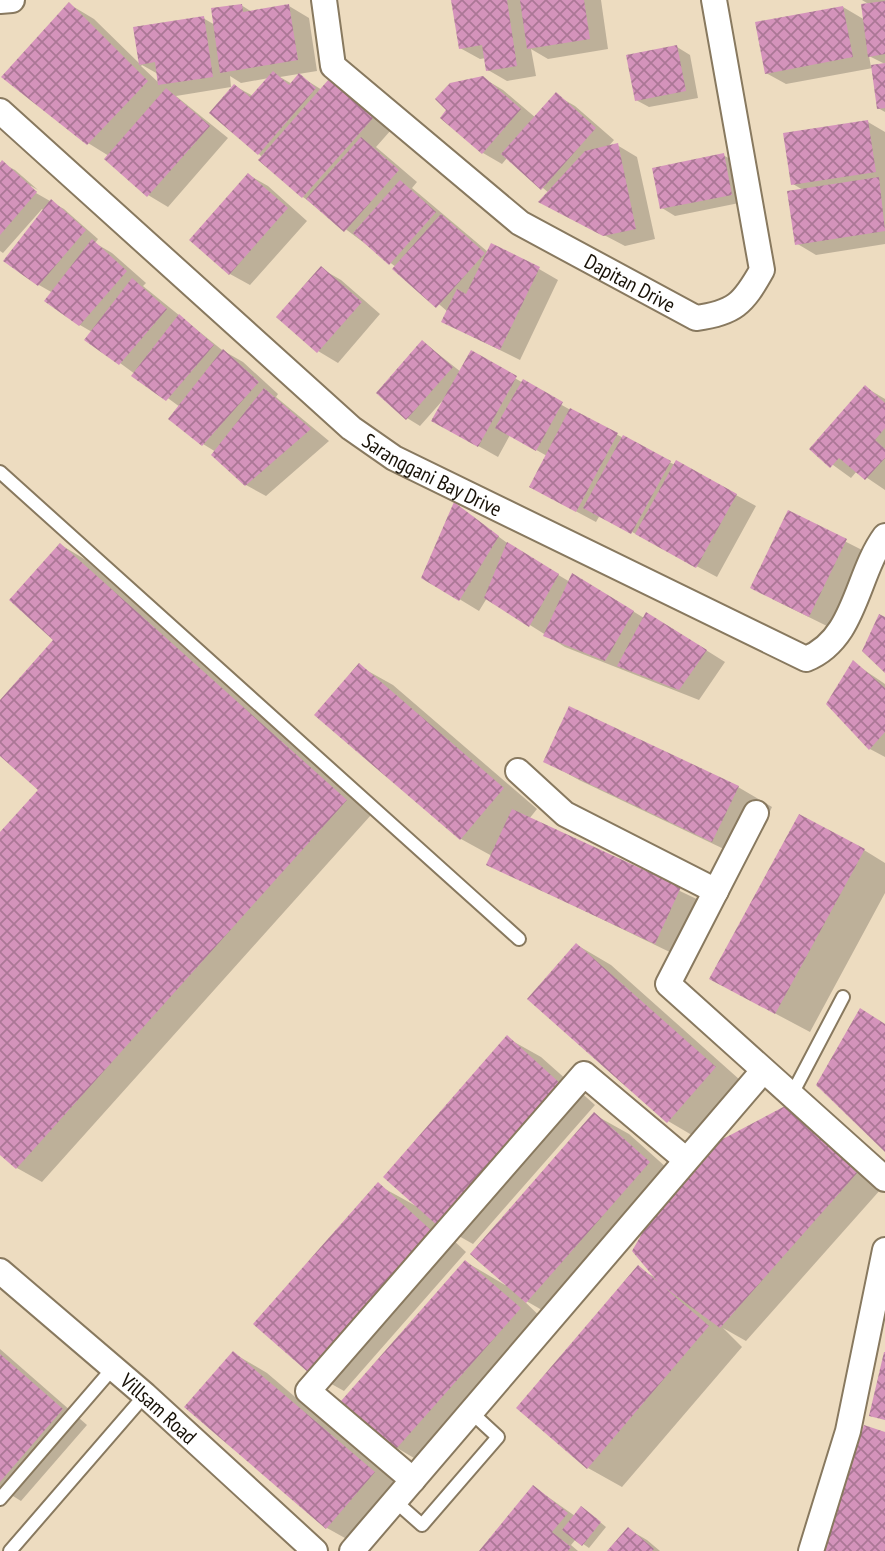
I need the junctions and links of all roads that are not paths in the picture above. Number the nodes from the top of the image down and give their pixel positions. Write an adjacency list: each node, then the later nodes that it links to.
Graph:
1 (12, 0): 4 (street)
2 (324, 0): 3 (street, Dapitan Drive)
3 (714, 0)
4 (0, 1)
5 (0, 111): 7 (street, Saranggani Bay Drive)
6 (0, 472): 11 (lane)
7 (885, 536)
8 (518, 771): 10 (street)
9 (756, 813): 10 (street)
10 (716, 891): 13 (street)
11 (519, 939)
12 (843, 997): 14 (lane)
13 (763, 1071): 14 (street); 15 (street)
14 (791, 1096): 16 (street)
15 (685, 1159): 21 (street); 22 (street)
16 (885, 1179)
17 (885, 1250): 28 (street)
18 (0, 1271): 19 (street, Villsam Road)
19 (113, 1368): 20 (street, Villsam Road); 23 (lane)
20 (145, 1395): 25 (lane); 26 (street, Villsam Road)
21 (472, 1413): 22 (street); 24 (lane)
22 (413, 1480): 24 (street)
23 (0, 1499)
24 (396, 1502): 27 (street)
25 (10, 1551)
26 (315, 1551)
27 (352, 1551)
28 (811, 1551)

